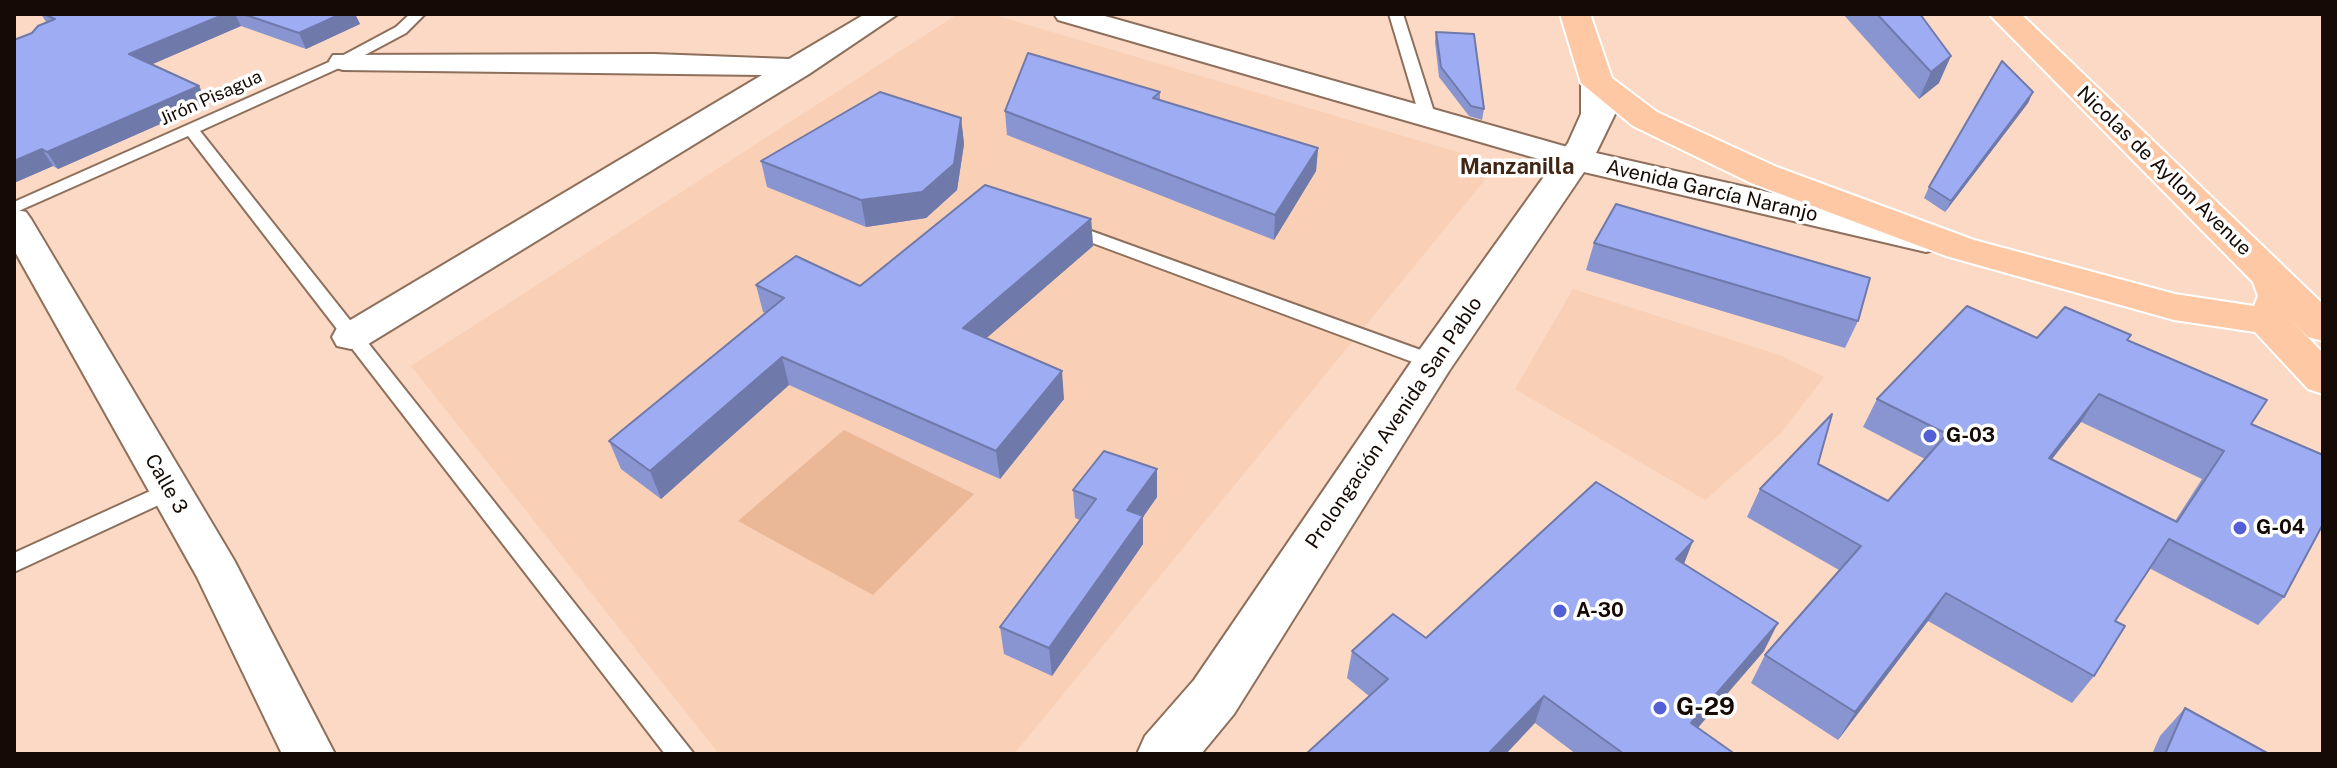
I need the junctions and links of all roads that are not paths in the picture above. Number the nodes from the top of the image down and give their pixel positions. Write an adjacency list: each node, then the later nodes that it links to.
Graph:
1 (418, 14): 8 (lane, Jirón Pisagua)
2 (884, 14): 9 (street)
3 (1068, 14): 7 (street, Avenida García Naranjo)
4 (1396, 14): 11 (lane)
5 (1575, 14): 10 (main road, Prolongación Avenida San Pablo)
6 (2004, 14): 18 (main road, Nicolas de Ayllon Avenue)
7 (1135, 23): 11 (street, Avenida García Naranjo)
8 (343, 61): 9 (street); 12 (lane, Jirón Pisagua)
9 (799, 68): 21 (street)
10 (1597, 83): 13 (street, Prolongación Avenida San Pablo); 17 (main road)
11 (1428, 118): 13 (street, Avenida García Naranjo)
12 (190, 129): 14 (lane, Jirón Pisagua); 21 (lane)
13 (1574, 159): 17 (street, Avenida García Naranjo); 22 (street, Prolongación Avenida San Pablo)
14 (14, 208)
15 (14, 219): 24 (street, Calle 3)
16 (1056, 223): 22 (lane)
17 (1960, 248): 19 (main road, Avenida García Naranjo)
18 (2271, 275): 19 (main road); 20 (main road, Nicolas de Ayllon Avenue)
19 (2268, 321): 23 (main road)
20 (2323, 328)
21 (351, 337): 27 (lane)
22 (1433, 362): 28 (street, Prolongación Avenida San Pablo)
23 (2323, 379)
24 (170, 490): 25 (lane); 26 (street, Calle 3)
25 (14, 563)
26 (309, 754)
27 (681, 754)
28 (1166, 754)

